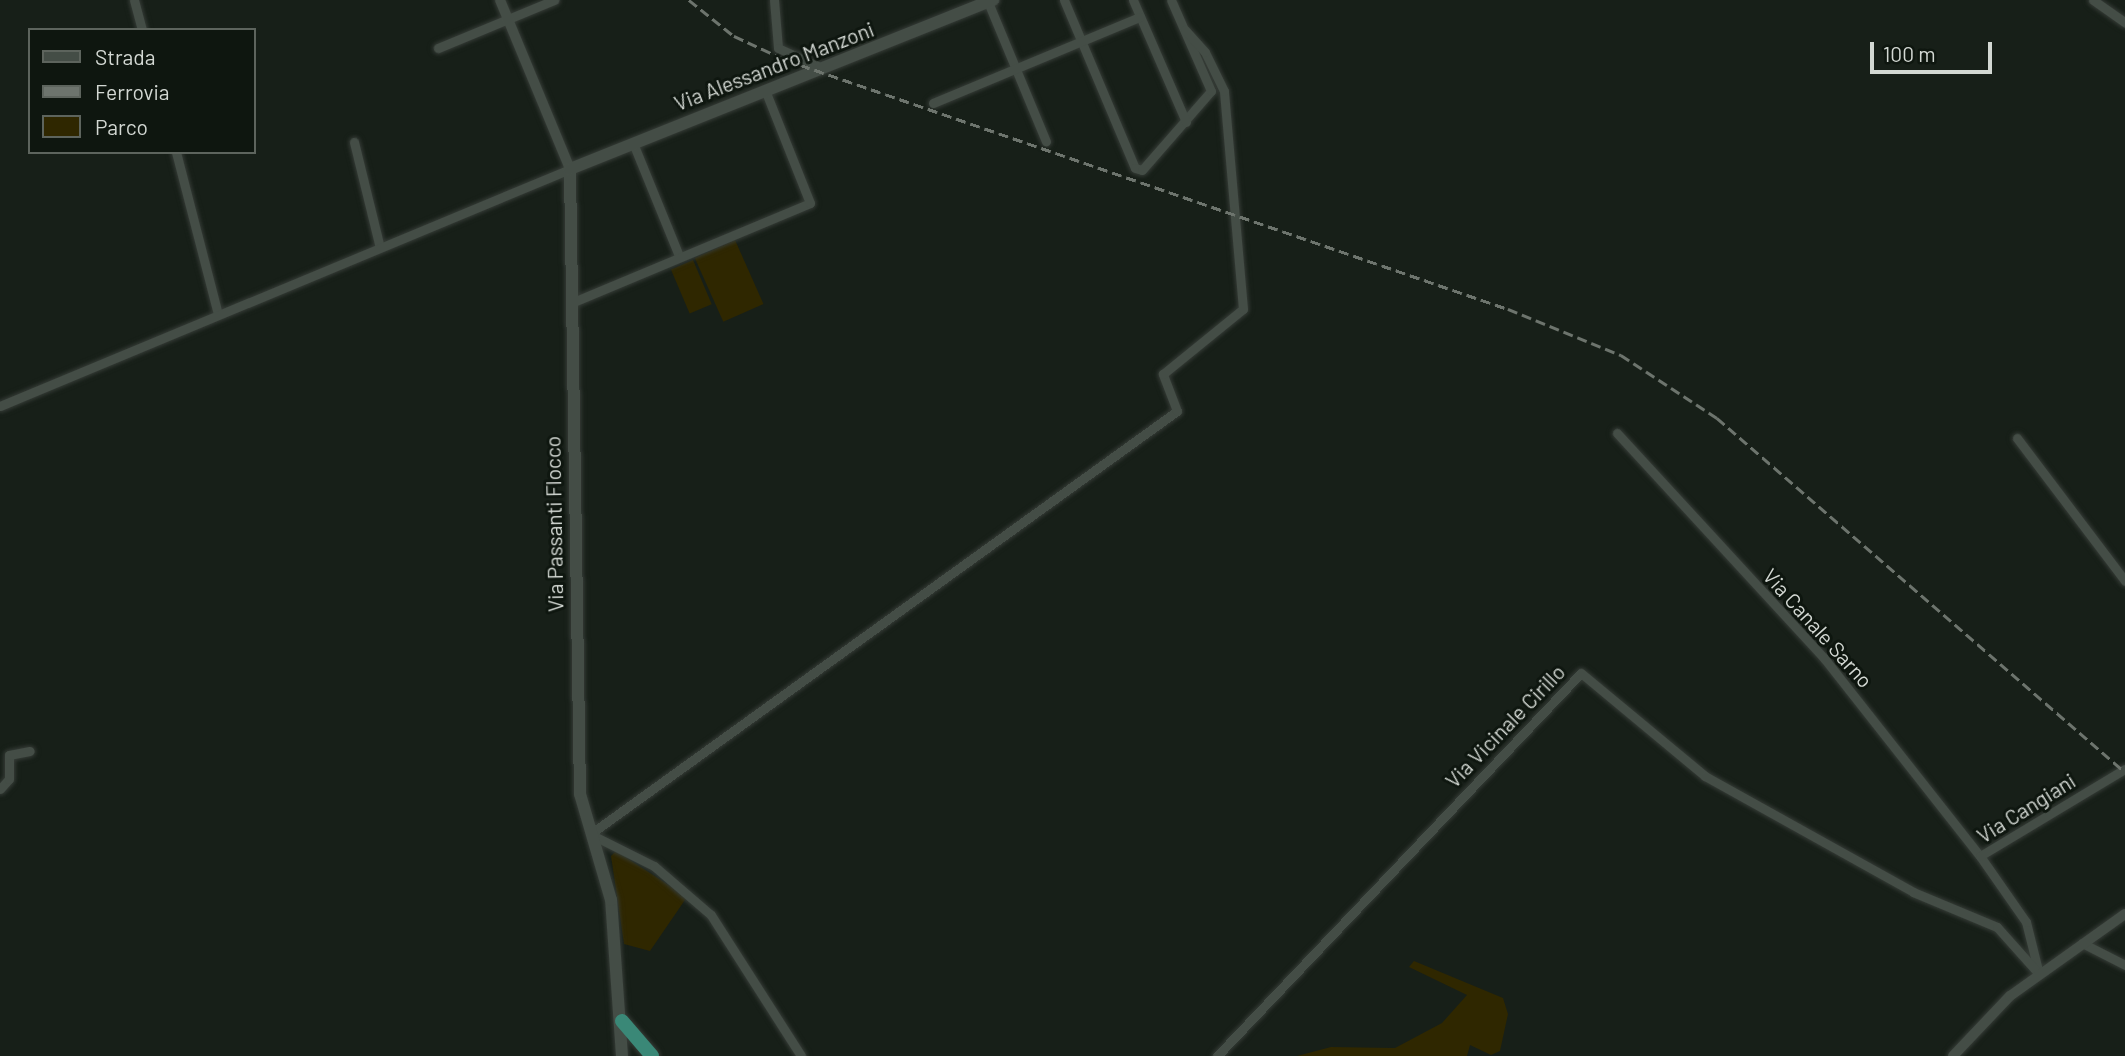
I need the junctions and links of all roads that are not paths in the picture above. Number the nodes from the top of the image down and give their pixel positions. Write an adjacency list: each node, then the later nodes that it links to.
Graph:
1 (134, 0): 13 (street)
2 (500, 0): 11 (street, Via Passanti Flocco)
3 (554, 0): 11 (street)
4 (774, 0): 17 (street)
5 (1064, 0): 15 (street)
6 (1133, 0): 10 (street)
7 (1171, 0): 14 (street)
8 (2093, 0): 12 (street)
9 (991, 1): 17 (main road, Via Alessandro Manzoni); 18 (street)
10 (1140, 17): 15 (street); 21 (street)
11 (509, 19): 16 (street); 26 (street, Via Passanti Flocco)
12 (2125, 22)
13 (141, 28)
14 (1185, 30): 21 (street); 38 (street)
15 (1082, 42): 18 (street); 21 (street)
16 (438, 48)
17 (822, 68): 19 (main road, Via Alessandro Manzoni)
18 (1017, 69): 20 (street); 22 (street)
19 (765, 90): 24 (main road, Via Alessandro Manzoni); 29 (street)
20 (933, 103)
21 (1186, 122)
22 (1046, 141)
23 (354, 142): 27 (street)
24 (633, 143): 26 (main road, Via Alessandro Manzoni); 28 (street)
25 (177, 154): 30 (street)
26 (570, 170): 27 (street); 29 (main road, Via Passanti Flocco)
27 (379, 244): 30 (street)
28 (678, 253)
29 (570, 303): 38 (main road, Via Passanti Flocco)
30 (218, 314): 31 (street)
31 (0, 406)
32 (1617, 433): 39 (street, Via Canale Sarno)
33 (2017, 439): 34 (street)
34 (2125, 581)
35 (30, 751): 37 (street)
36 (2125, 769): 39 (street, Via Cangiani)
37 (0, 789)
38 (593, 834): 44 (main road, Via Passanti Flocco); 47 (street)
39 (1980, 856): 43 (street, Via Cangiani)
40 (2125, 914): 41 (street)
41 (2082, 943): 42 (street); 43 (street)
42 (2125, 965)
43 (2039, 974): 48 (street, Via Vicinale Cirillo); 49 (street)
44 (622, 1021): 45 (main road, Via Passanti Flocco); 46 (highway)
45 (622, 1056)
46 (652, 1056)
47 (801, 1056)
48 (1217, 1056)
49 (1953, 1056)

